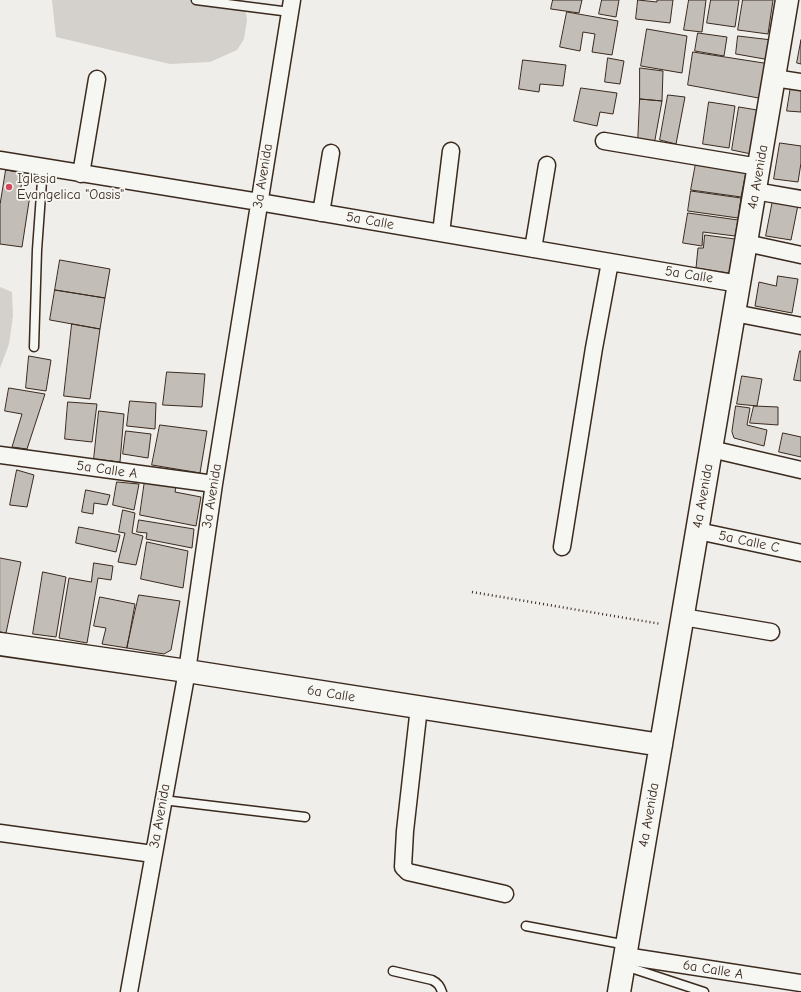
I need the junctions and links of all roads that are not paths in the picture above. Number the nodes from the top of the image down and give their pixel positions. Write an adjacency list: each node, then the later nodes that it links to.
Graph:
1 (196, 0): 3 (lane)
2 (787, 0): 5 (street, 4a Avenida)
3 (291, 6): 17 (street, 3a Avenida)
4 (98, 78): 14 (street)
5 (774, 78): 6 (street); 13 (street, 4a Avenida)
6 (801, 82)
7 (604, 141): 13 (street)
8 (451, 151): 19 (street)
9 (331, 154): 18 (street)
10 (0, 160): 12 (street, 5a Calle)
11 (547, 165): 21 (street)
12 (43, 167): 14 (street, 5a Calle); 27 (lane)
13 (759, 167): 15 (street, 4a Avenida)
14 (81, 174): 17 (street, 5a Calle)
15 (755, 191): 16 (street); 20 (street, 4a Avenida)
16 (801, 199)
17 (259, 202): 18 (street, 5a Calle); 31 (street, 3a Avenida)
18 (321, 213): 19 (street, 5a Calle)
19 (441, 233): 21 (street, 5a Calle)
20 (746, 243): 22 (street); 24 (street, 4a Avenida)
21 (533, 249): 23 (street, 5a Calle)
22 (801, 254)
23 (610, 262): 24 (street, 5a Calle); 33 (street)
24 (739, 284): 25 (street, 4a Avenida)
25 (734, 313): 26 (street); 28 (street, 4a Avenida)
26 (801, 326)
27 (34, 347)
28 (711, 449): 30 (street); 32 (street, 4a Avenida)
29 (0, 455): 31 (street, 5a Calle A)
30 (801, 470)
31 (214, 484): 38 (street, 3a Avenida)
32 (698, 531): 34 (street, 5a Calle C); 35 (street, 4a Avenida)
33 (562, 547)
34 (801, 553)
35 (682, 622): 36 (street); 40 (street, 4a Avenida)
36 (771, 632)
37 (0, 644): 38 (street, 6a Calle)
38 (187, 671): 39 (street, 6a Calle); 41 (street, 3a Avenida)
39 (419, 708): 40 (street, 6a Calle); 45 (street)
40 (661, 745): 47 (street, 4a Avenida)
41 (163, 800): 42 (lane); 44 (street, 3a Avenida)
42 (304, 817)
43 (0, 833): 44 (street)
44 (153, 854): 50 (street, 3a Avenida)
45 (505, 894)
46 (526, 926): 47 (lane)
47 (626, 956): 49 (street, 6a Calle A); 52 (street, 4a Avenida); 53 (lane)
48 (393, 971): 51 (lane)
49 (801, 983)
50 (128, 992)
51 (442, 992)
52 (620, 992)
53 (704, 992)

